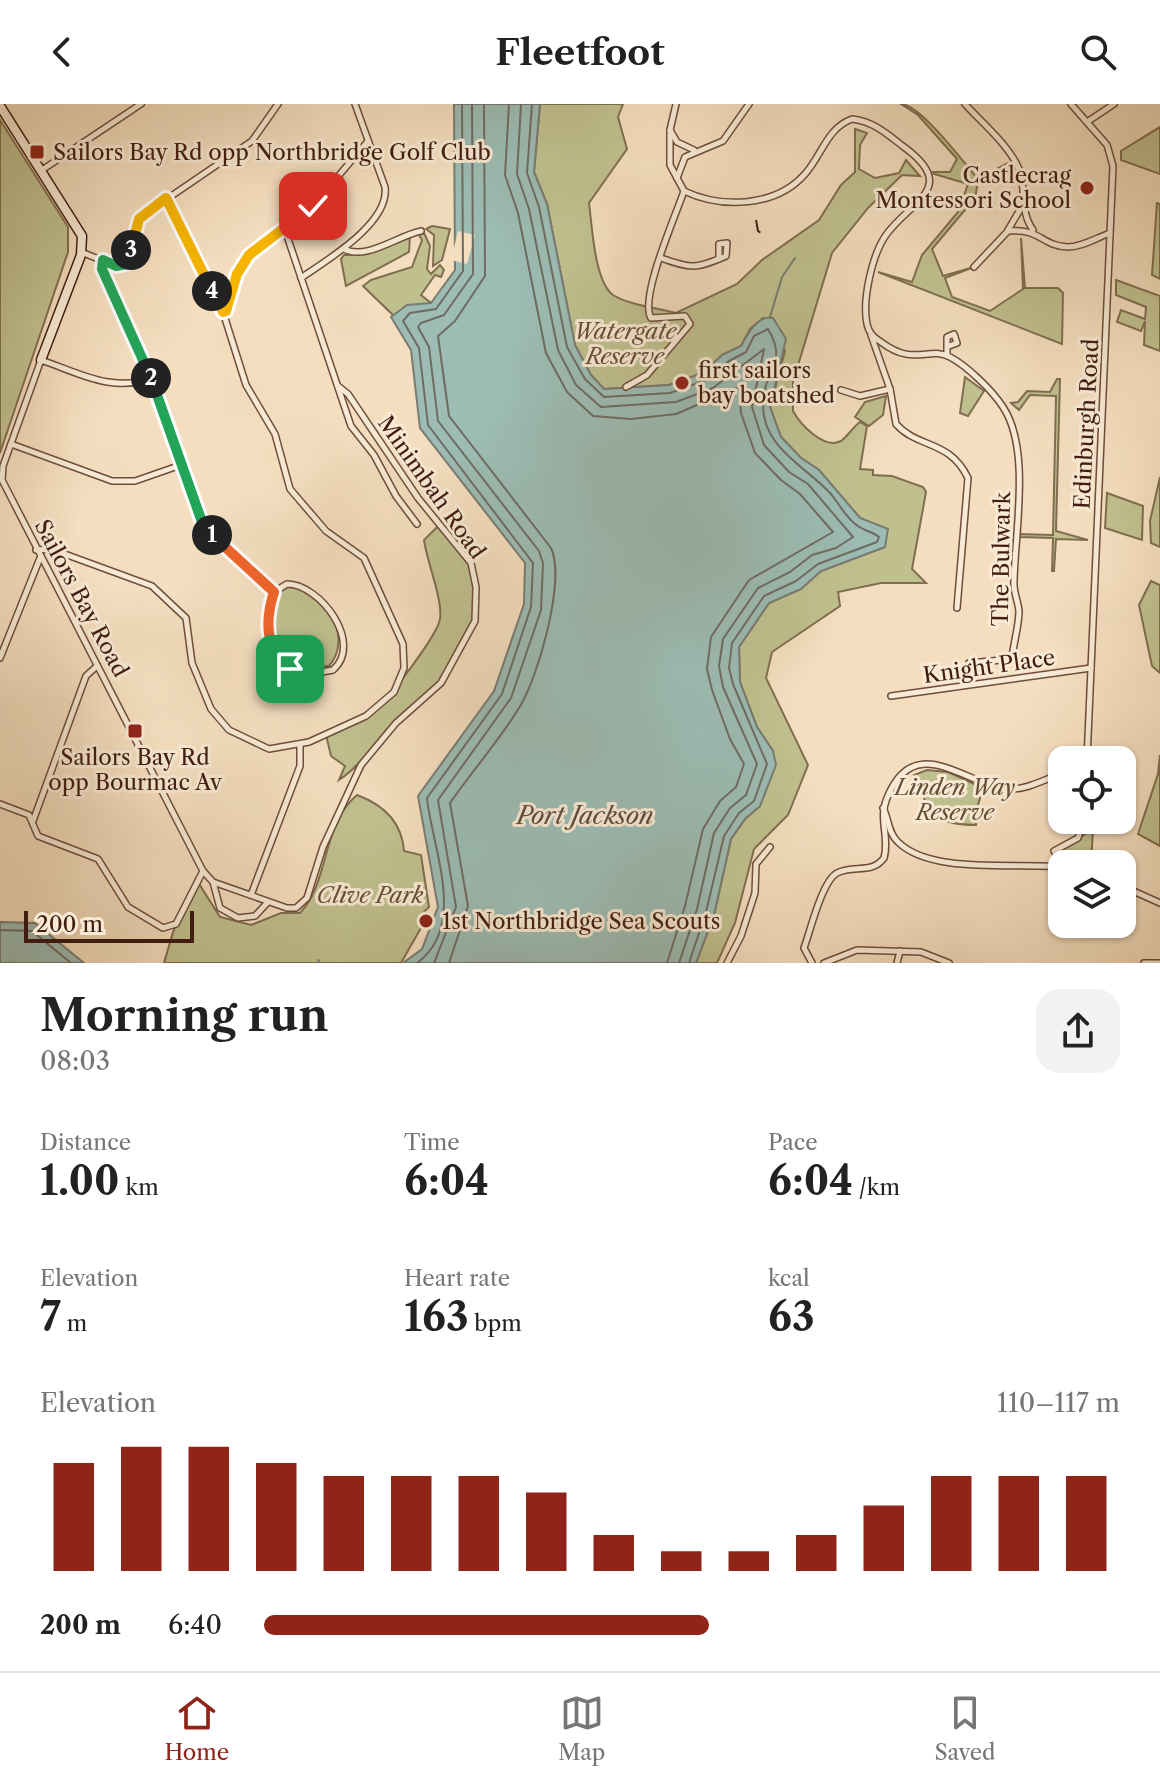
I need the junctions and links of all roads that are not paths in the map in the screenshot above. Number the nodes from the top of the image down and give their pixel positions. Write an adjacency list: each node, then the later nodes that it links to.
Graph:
1 (141, 104): 14 (street)
2 (278, 104): 17 (street)
3 (355, 104): 12 (street)
4 (676, 104): 11 (street)
5 (749, 104): 13 (street)
6 (965, 104): 18 (street)
7 (1071, 104): 10 (street, Edinburgh Road)
8 (1114, 104): 10 (street)
9 (0, 106): 14 (street)
10 (1087, 122): 23 (street, Edinburgh Road)
11 (670, 130): 13 (street); 15 (street)
12 (368, 141): 19 (street); 24 (street)
13 (695, 150): 15 (street)
14 (42, 170): 25 (street)
15 (676, 179): 16 (street)
16 (684, 191): 26 (street); 32 (street)
17 (166, 198): 28 (street); 31 (street)
18 (1022, 207): 20 (street); 22 (street)
19 (284, 227): 30 (street, Minimbah Road); 31 (street)
20 (1010, 228): 22 (street); 29 (street)
21 (421, 231): 24 (street)
22 (1034, 231): 23 (street)
23 (1110, 233): 52 (street, Edinburgh Road)
24 (344, 249): 30 (street)
25 (81, 252): 28 (street); 35 (street, Sailors Bay Road)
26 (661, 258): 27 (street); 38 (street)
27 (719, 259)
28 (103, 260): 36 (street)
29 (974, 267)
30 (301, 278): 37 (street, Minimbah Road)
31 (223, 312): 54 (street)
32 (871, 334): 34 (street); 39 (street)
33 (949, 346): 34 (street)
34 (947, 355): 50 (street, The Bulwark)
35 (41, 360): 36 (street); 41 (street, Sailors Bay Road)
36 (152, 378): 42 (street)
37 (338, 386): 44 (street); 70 (street, Minimbah Road)
38 (626, 387)
39 (890, 389): 40 (street); 48 (street)
40 (841, 390)
41 (11, 444): 42 (street); 43 (street, Sailors Bay Road)
42 (181, 465): 47 (street)
43 (3, 491): 45 (street, Sailors Bay Road)
44 (417, 524)
45 (36, 550): 46 (street, Sailors Bay Road); 54 (street)
46 (40, 557): 49 (street); 51 (street, Sailors Bay Road)
47 (274, 592): 47 (street)
48 (957, 608)
49 (0, 658)
50 (969, 663)
51 (97, 666): 59 (street); 64 (street, Sailors Bay Road)
52 (1091, 668): 53 (street, Knight Place); 55 (street, Edinburgh Road)
53 (891, 696)
54 (300, 744): 67 (street)
55 (1088, 746)
56 (1048, 778): 58 (street)
57 (0, 804): 59 (street)
58 (883, 808): 63 (street); 73 (street)
59 (32, 822): 64 (street)
60 (1079, 834): 62 (street)
61 (770, 847): 72 (street)
62 (1055, 850)
63 (1048, 866)
64 (203, 871): 65 (street, Sailors Bay Road)
65 (213, 882): 67 (street, Sailors Bay Road); 68 (street, Sailors Bay Road)
66 (1136, 892): 69 (street)
67 (251, 895): 68 (street, Sailors Bay Road)
68 (268, 902): 70 (street, Sailors Bay Road)
69 (1160, 903)
70 (287, 908)
71 (900, 951): 74 (street); 75 (street); 76 (street)
72 (727, 963)
73 (812, 963)
74 (824, 963)
75 (897, 963)
76 (949, 963)
77 (1144, 963): 78 (street)
78 (1159, 963)

